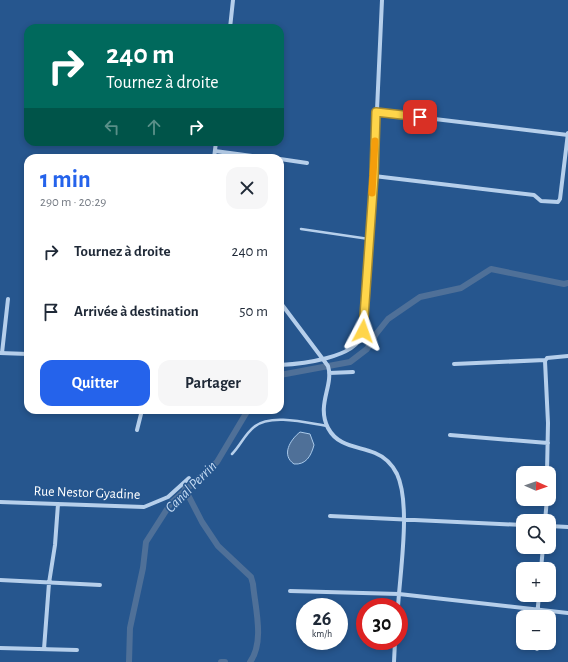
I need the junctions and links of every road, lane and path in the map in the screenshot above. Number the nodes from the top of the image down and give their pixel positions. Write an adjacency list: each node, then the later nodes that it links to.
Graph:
1 (233, 0): 3 (street)
2 (382, 0): 4 (street)
3 (230, 24)
4 (376, 112): 5 (street); 11 (street)
5 (568, 136): 11 (street)
6 (215, 146): 7 (street)
7 (214, 151): 8 (street)
8 (237, 154)
9 (284, 160): 10 (street)
10 (307, 163)
11 (374, 176): 13 (street)
12 (301, 229): 13 (lane)
13 (369, 239): 21 (street)
14 (8, 299): 17 (street)
15 (284, 307): 21 (street)
16 (0, 317): 17 (street)
17 (6, 317): 18 (street)
18 (1, 353): 19 (street)
19 (24, 354)
20 (568, 356): 22 (street)
21 (324, 359): 24 (street); 26 (street)
22 (545, 360): 23 (street); 31 (street)
23 (454, 364)
24 (284, 365)
25 (353, 372): 26 (street)
26 (329, 373): 28 (street)
27 (141, 414): 29 (street)
28 (327, 426): 32 (lane); 38 (street)
29 (137, 430)
30 (450, 435): 31 (street)
31 (548, 443): 33 (street)
32 (232, 454)
33 (547, 466)
34 (189, 478): 36 (street, Rue Nestor Gyadine)
35 (0, 502): 36 (street, Rue Nestor Gyadine)
36 (58, 504): 43 (street)
37 (330, 516): 38 (street)
38 (404, 520): 39 (street); 46 (street)
39 (516, 525)
40 (556, 526): 41 (street)
41 (568, 527)
42 (0, 580): 43 (street)
43 (49, 583): 44 (street); 52 (street)
44 (100, 585)
45 (290, 591): 46 (street)
46 (399, 594): 47 (street); 49 (street)
47 (399, 598)
48 (538, 602): 49 (street)
49 (538, 609): 50 (street)
50 (568, 613)
51 (0, 648): 52 (street)
52 (44, 649): 53 (street)
53 (77, 650)
54 (395, 650): 55 (street)
55 (394, 662)

